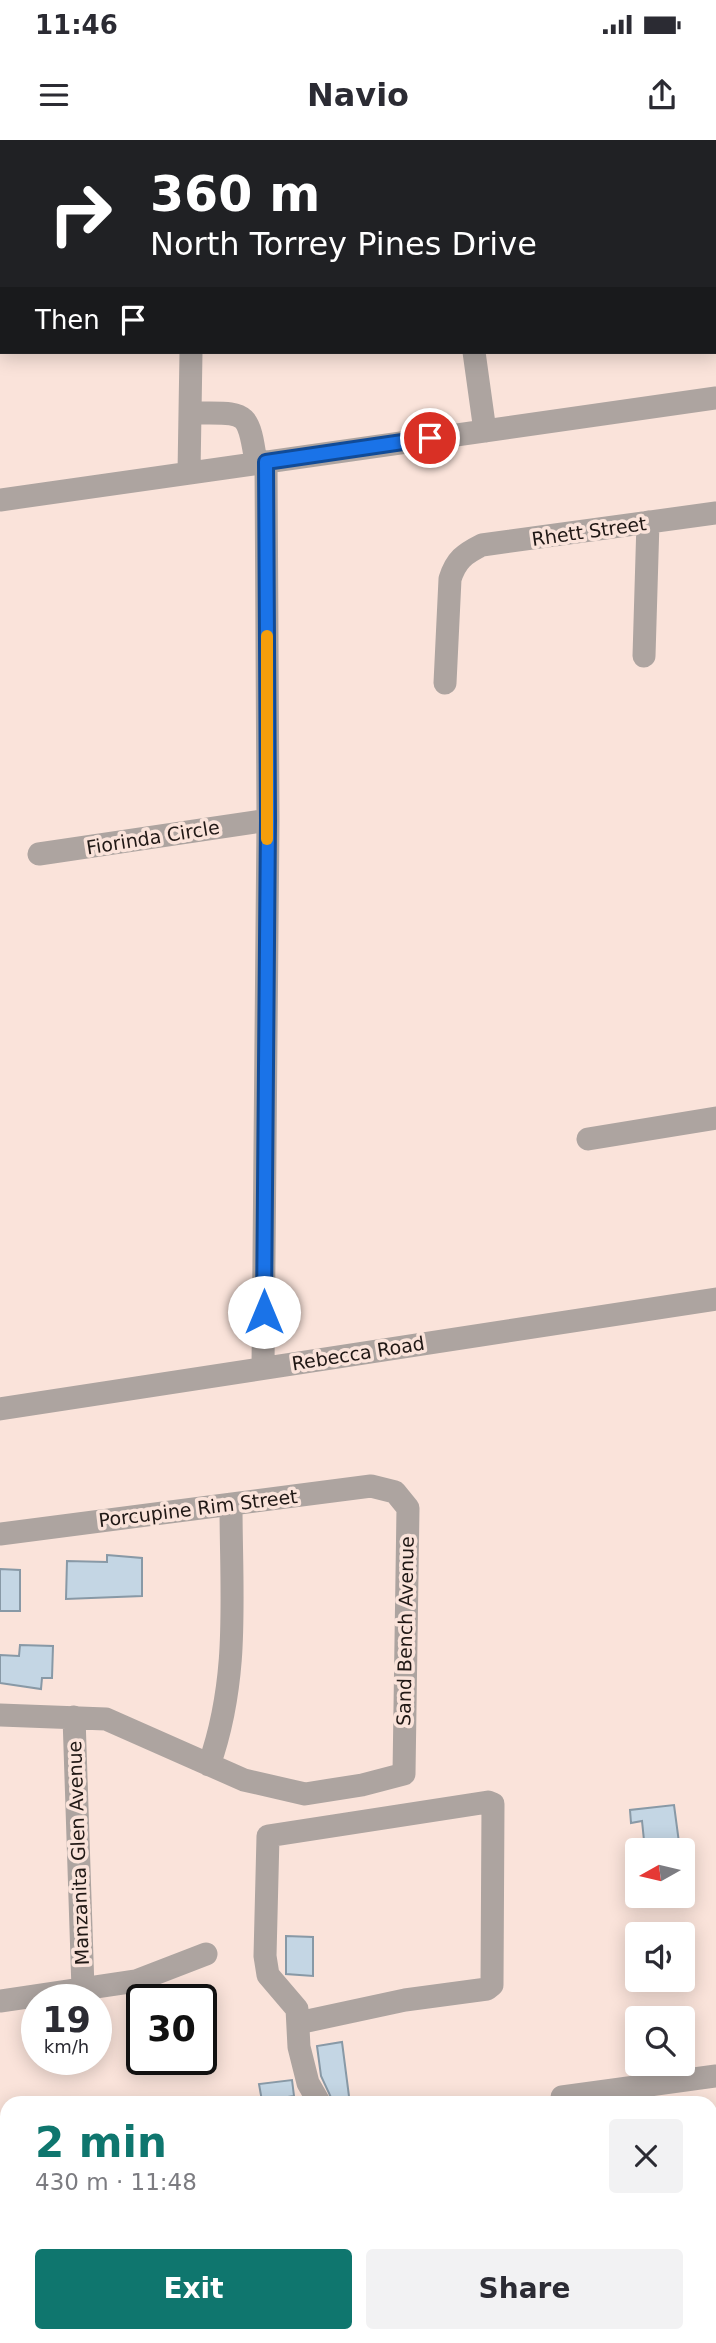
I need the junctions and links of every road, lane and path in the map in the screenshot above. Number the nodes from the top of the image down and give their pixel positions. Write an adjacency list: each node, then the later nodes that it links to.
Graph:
1 (191, 354): 4 (street)
2 (474, 354): 5 (street)
3 (716, 398): 5 (street)
4 (190, 413): 6 (street); 7 (street)
5 (485, 430): 6 (street)
6 (261, 463): 7 (street); 13 (street)
7 (189, 473): 8 (street)
8 (0, 500)
9 (716, 513): 10 (street, Rhett Street)
10 (648, 522): 11 (street); 12 (street, Rhett Street)
11 (644, 656)
12 (445, 683)
13 (268, 820): 14 (street, Fiorinda Circle); 18 (street)
14 (39, 855)
15 (716, 1118): 16 (street)
16 (589, 1139)
17 (716, 1299): 18 (street, Rebecca Road)
18 (263, 1367): 19 (street, Rebecca Road)
19 (0, 1409)
20 (395, 1492): 21 (street, Porcupine Rim Street); 25 (street, Sand Bench Avenue)
21 (231, 1504): 22 (street, Porcupine Rim Street); 25 (street)
22 (0, 1534)
23 (0, 1715): 24 (street)
24 (74, 1717): 25 (street); 27 (street, Manzanita Glen Avenue)
25 (209, 1765)
26 (206, 1955): 28 (street)
27 (83, 1984)
28 (112, 1985)
29 (21, 1998): 30 (street)
30 (0, 2001)
31 (298, 2023): 31 (street); 33 (street)
32 (716, 2076): 34 (street)
33 (315, 2096)
34 (569, 2096)

